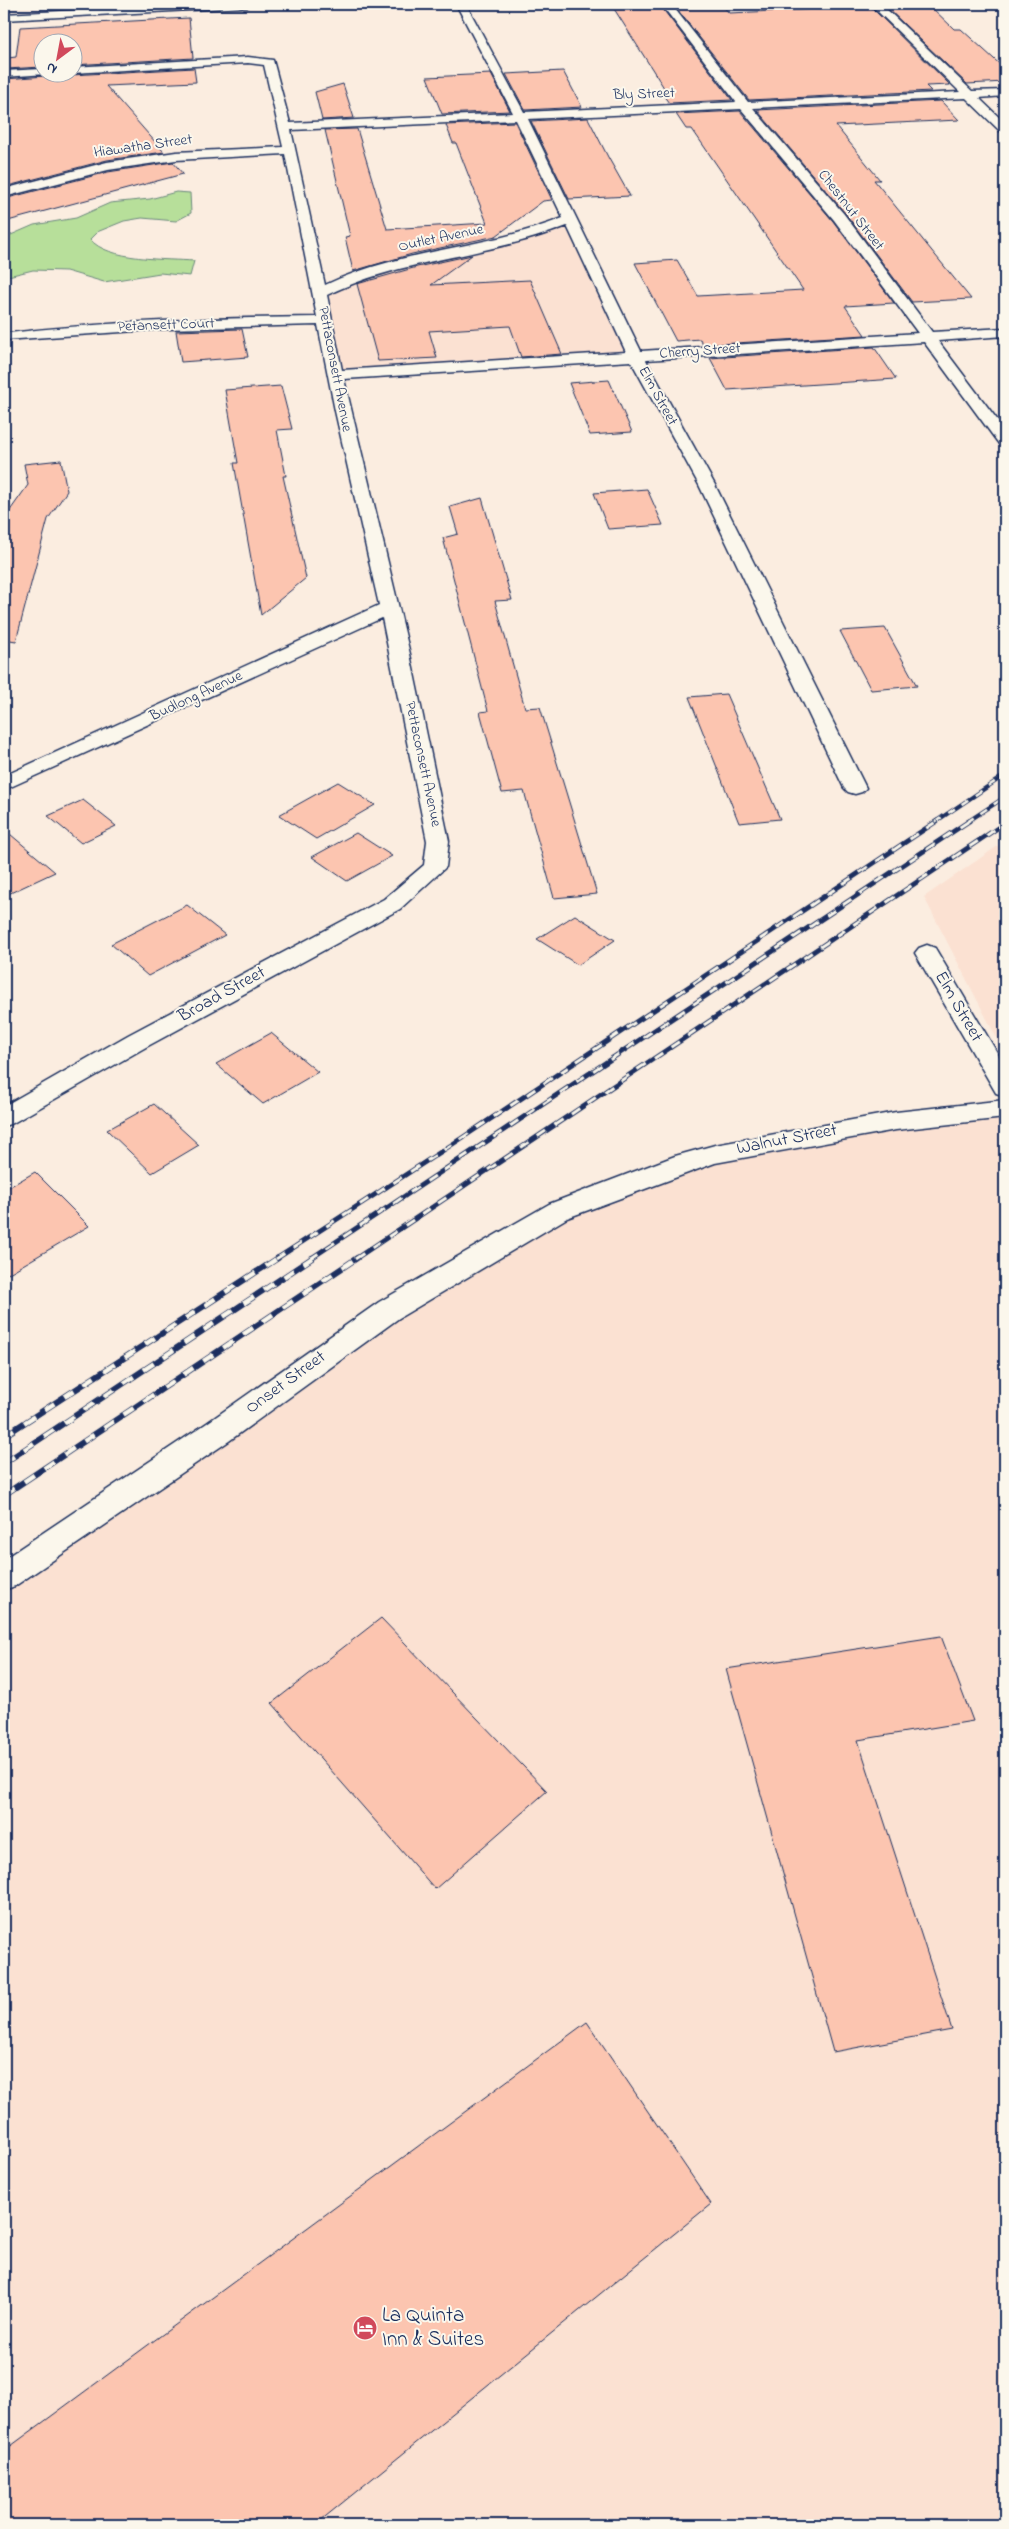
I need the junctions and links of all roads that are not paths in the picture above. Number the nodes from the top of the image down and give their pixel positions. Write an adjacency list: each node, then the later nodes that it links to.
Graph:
1 (247, 4): 5 (street)
2 (461, 4): 12 (street, Elm Street)
3 (666, 4): 11 (street, Chestnut Street)
4 (875, 4): 10 (street)
5 (4, 17)
6 (82, 69): 13 (street, Pettaconsett Avenue)
7 (32, 73): 8 (street)
8 (4, 74)
9 (1005, 93): 10 (street, Bly Street)
10 (968, 95): 11 (street, Bly Street); 14 (street)
11 (745, 106): 12 (street, Bly Street); 22 (street, Chestnut Street)
12 (520, 115): 13 (street, Bly Street); 17 (street, Elm Street)
13 (285, 127): 15 (street, Pettaconsett Avenue)
14 (1005, 129)
15 (290, 150): 16 (street, Hiawatha Street); 18 (street, Pettaconsett Avenue)
16 (4, 193)
17 (569, 220): 18 (street, Outlet Avenue); 23 (street, Elm Street)
18 (320, 293): 19 (street, Pettaconsett Avenue)
19 (324, 321): 21 (street, Petansett Court); 24 (street, Pettaconsett Avenue)
20 (1005, 332): 22 (street, Cherry Street)
21 (9, 337)
22 (927, 337): 23 (street, Cherry Street); 25 (street, Chestnut Street)
23 (636, 356): 24 (street, Cherry Street); 28 (street, Elm Street)
24 (335, 375): 26 (street, Pettaconsett Avenue)
25 (1005, 441)
26 (388, 608): 27 (street, Budlong Avenue); 29 (street, Pettaconsett Avenue)
27 (4, 784)
28 (855, 788)
29 (435, 867): 33 (street, Broad Street)
30 (927, 953): 31 (street, Elm Street)
31 (1005, 1087)
32 (1005, 1109): 34 (street, Walnut Street)
33 (4, 1117)
34 (578, 1205): 35 (street, Onset Street)
35 (4, 1576)

